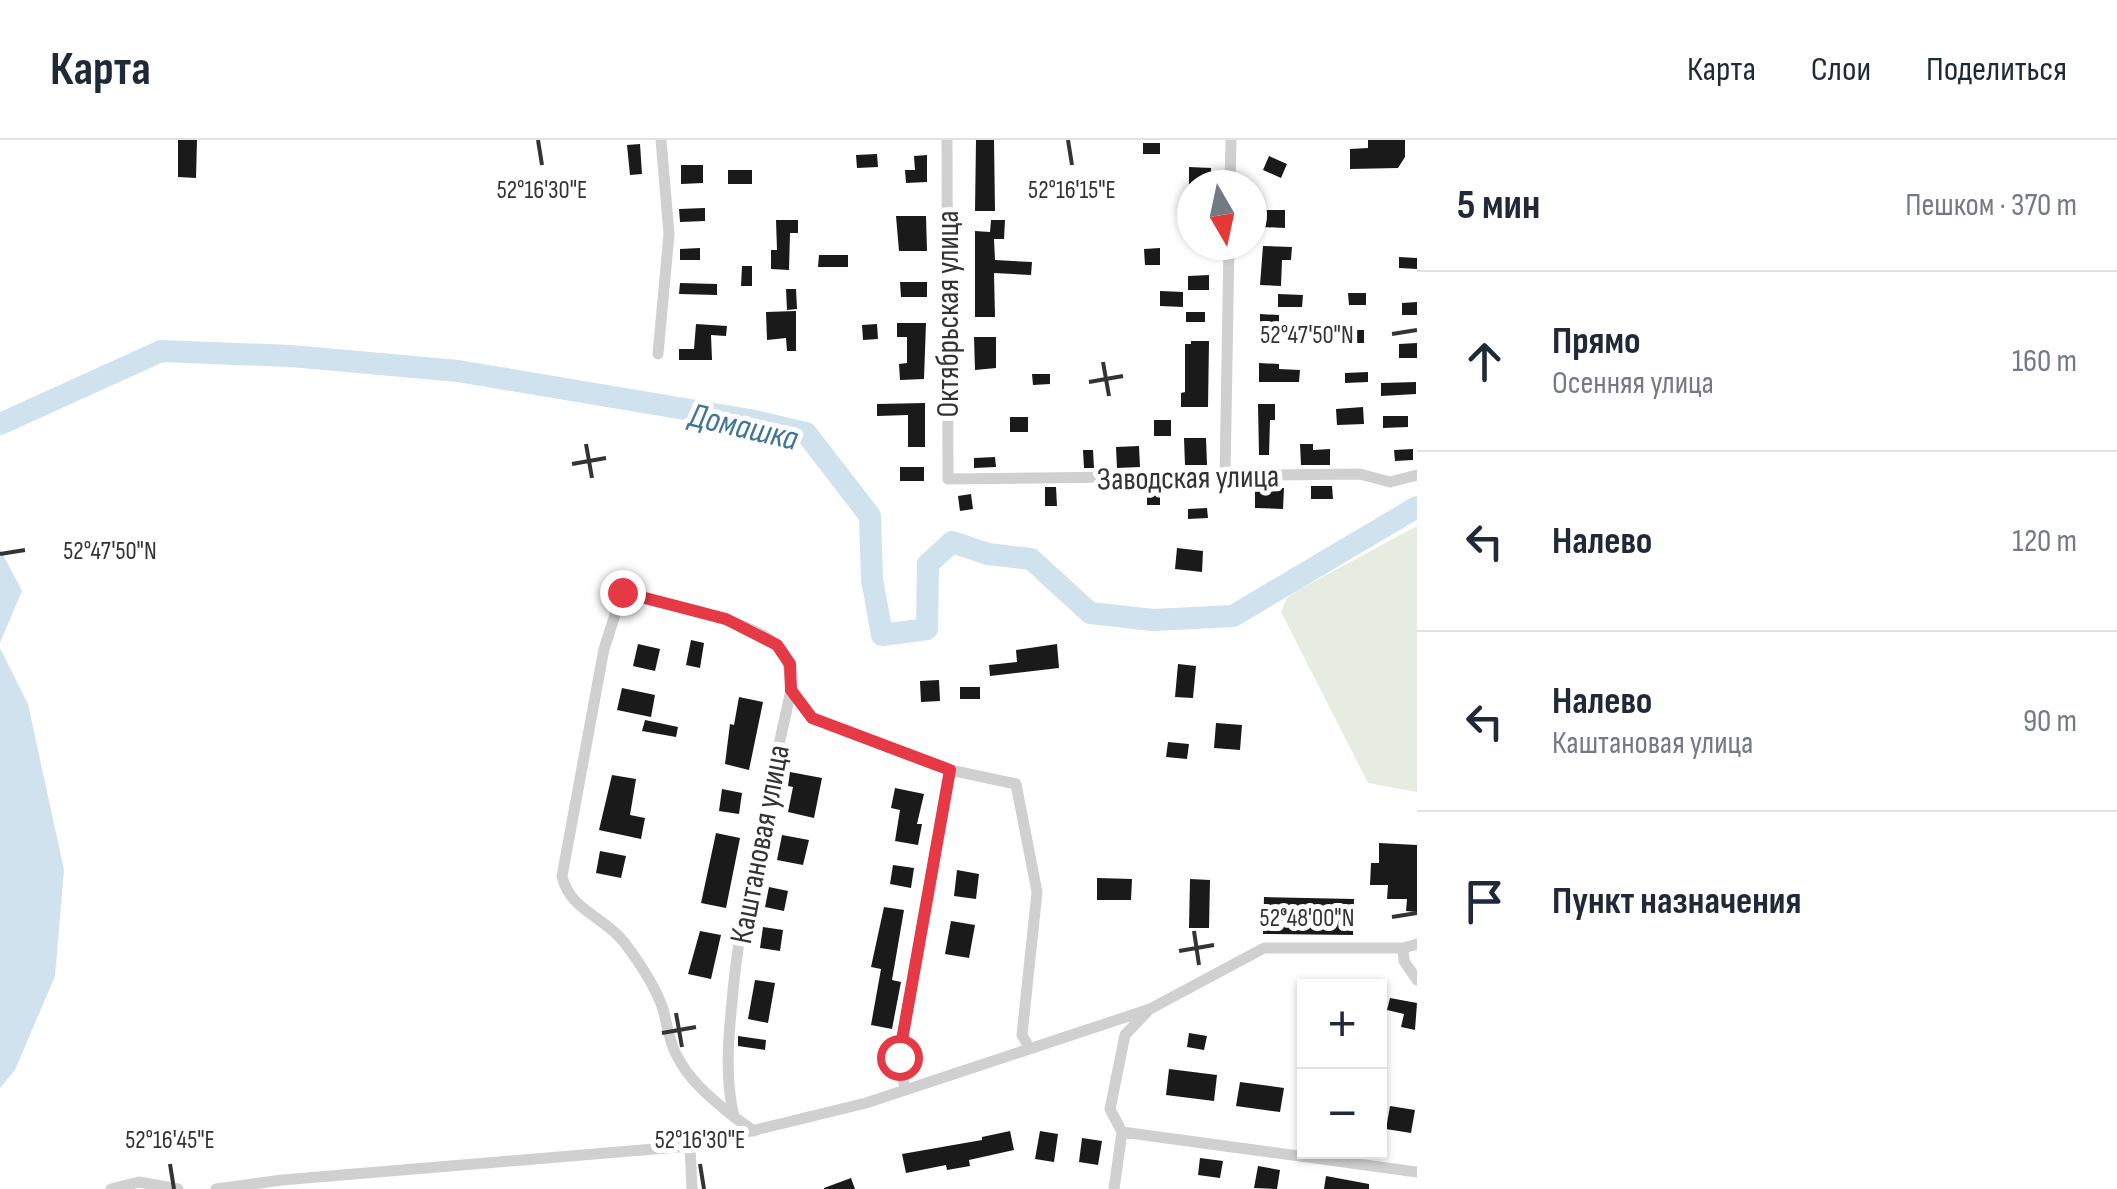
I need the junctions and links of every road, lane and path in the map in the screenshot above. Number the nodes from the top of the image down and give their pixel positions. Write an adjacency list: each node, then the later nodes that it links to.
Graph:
1 (661, 140): 6 (street)
2 (947, 140): 9 (street, Октябрьская улица)
3 (1231, 140): 4 (street)
4 (1230, 170)
5 (1230, 260): 8 (street)
6 (658, 354)
7 (1417, 475): 8 (street, Заводская улица)
8 (1225, 476): 9 (street, Заводская улица)
9 (956, 480)
10 (791, 690): 11 (street); 18 (street, Каштановая улица); 18 (street)
11 (950, 770): 16 (street); 17 (street)
12 (1417, 944): 13 (street)
13 (1403, 948): 14 (street); 15 (street)
14 (1417, 980)
15 (1150, 1008): 16 (street); 20 (street)
16 (1030, 1049): 17 (street)
17 (905, 1089): 19 (street)
18 (734, 1117): 19 (street)
19 (754, 1131): 21 (street)
20 (1122, 1132): 22 (street); 27 (street)
21 (690, 1146): 25 (street); 26 (street)
22 (1417, 1172)
23 (111, 1189): 24 (street)
24 (178, 1189)
25 (216, 1189)
26 (692, 1189)
27 (1114, 1189)

